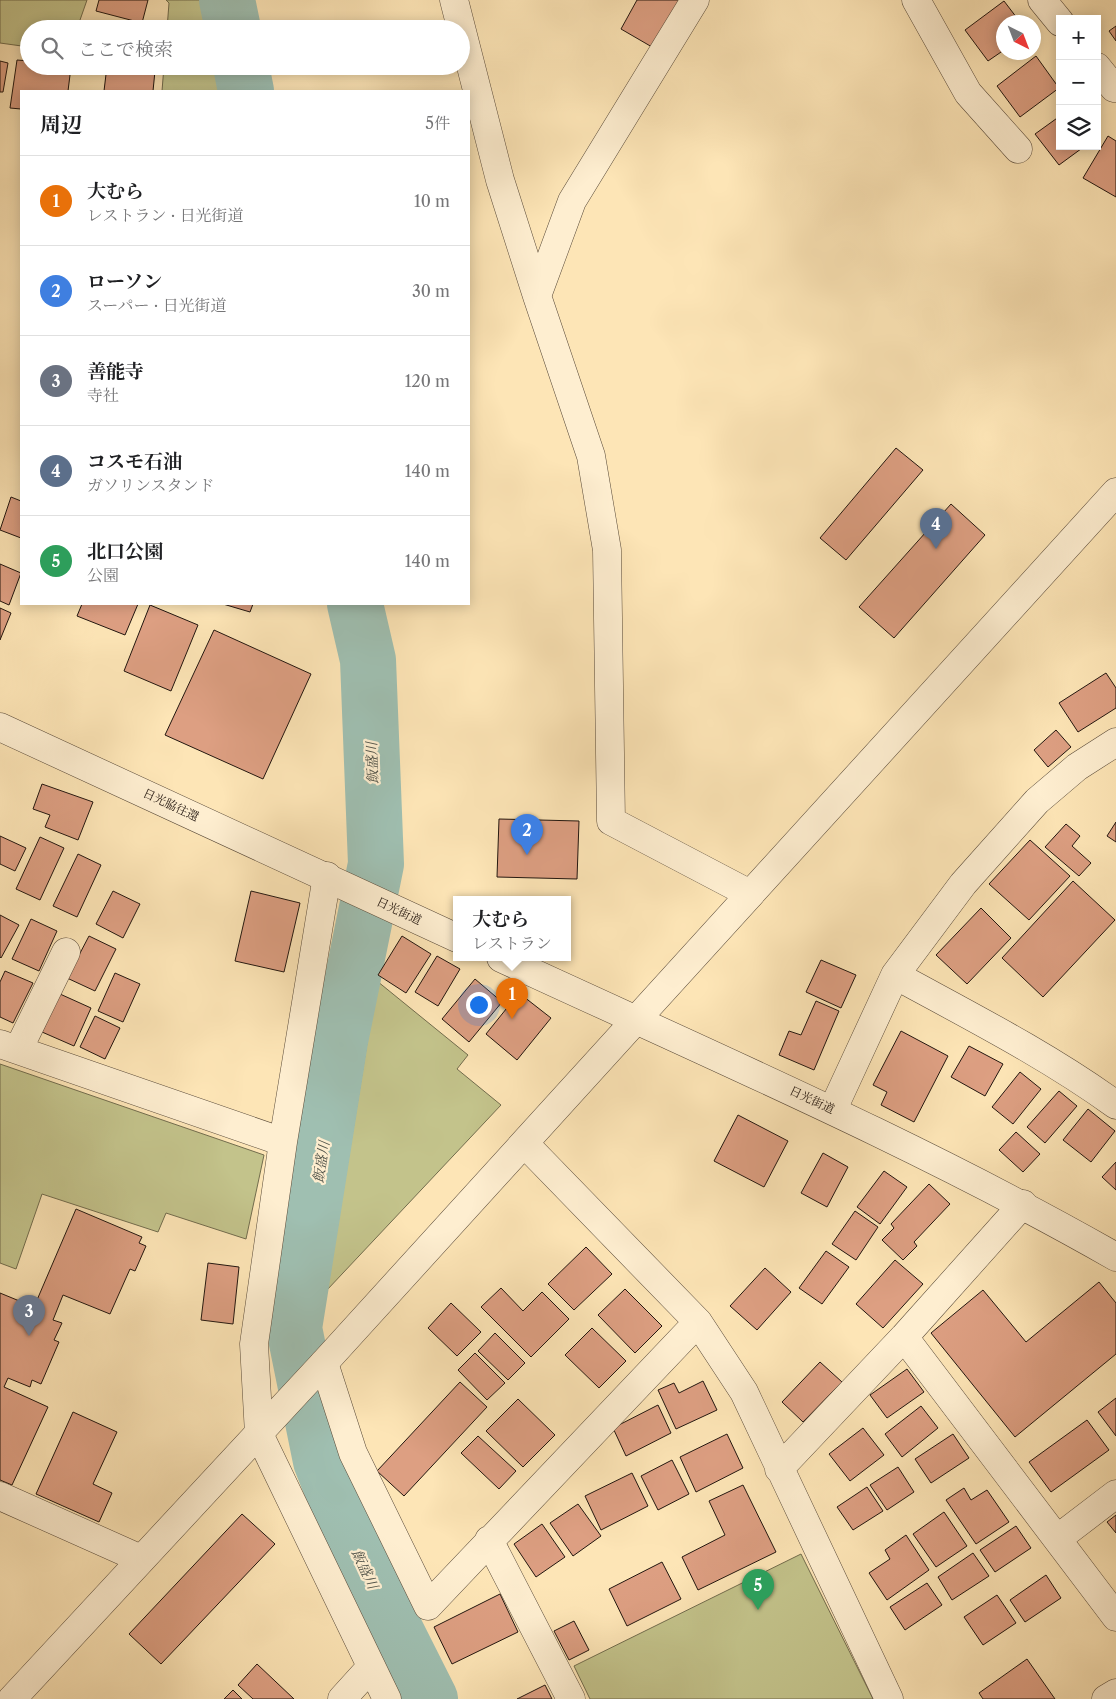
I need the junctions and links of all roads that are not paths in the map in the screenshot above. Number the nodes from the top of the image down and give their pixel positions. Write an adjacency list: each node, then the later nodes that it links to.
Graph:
1 (454, 0): 6 (street)
2 (695, 0): 9 (street)
3 (916, 0): 8 (street)
4 (1042, 0): 5 (street)
5 (1056, 17)
6 (459, 20)
7 (470, 63): 9 (street)
8 (1018, 149)
9 (537, 296): 14 (street)
10 (1116, 492): 14 (street)
11 (0, 727): 13 (street, 日光脇往還)
12 (1116, 742): 18 (street)
13 (334, 880): 15 (street, 日光街道); 23 (street)
14 (750, 894): 19 (street)
15 (453, 936)
16 (66, 952): 20 (street)
17 (508, 961): 19 (street, 日光街道)
18 (895, 975): 21 (street); 22 (street)
19 (636, 1020): 22 (street, 日光街道); 24 (street)
20 (9, 1047): 23 (street)
21 (1116, 1105)
22 (833, 1109): 25 (street, 日光街道)
23 (283, 1142): 30 (street)
24 (525, 1144): 27 (street); 29 (street)
25 (1023, 1204): 26 (street, 日光街道); 28 (street)
26 (1116, 1257)
27 (698, 1322): 31 (street); 35 (street)
28 (904, 1337): 31 (street); 34 (street)
29 (324, 1363): 30 (street); 35 (street)
30 (259, 1434): 36 (street); 38 (street)
31 (779, 1469): 44 (street)
32 (1116, 1494): 34 (street)
33 (0, 1496): 36 (street)
34 (1057, 1539): 37 (street)
35 (489, 1540): 43 (street)
36 (141, 1559): 40 (street)
37 (1116, 1617)
38 (371, 1667): 41 (street); 42 (street)
39 (1116, 1693): 45 (street)
40 (12, 1699)
41 (342, 1699)
42 (387, 1699)
43 (571, 1699)
44 (890, 1699)
45 (1106, 1699)

